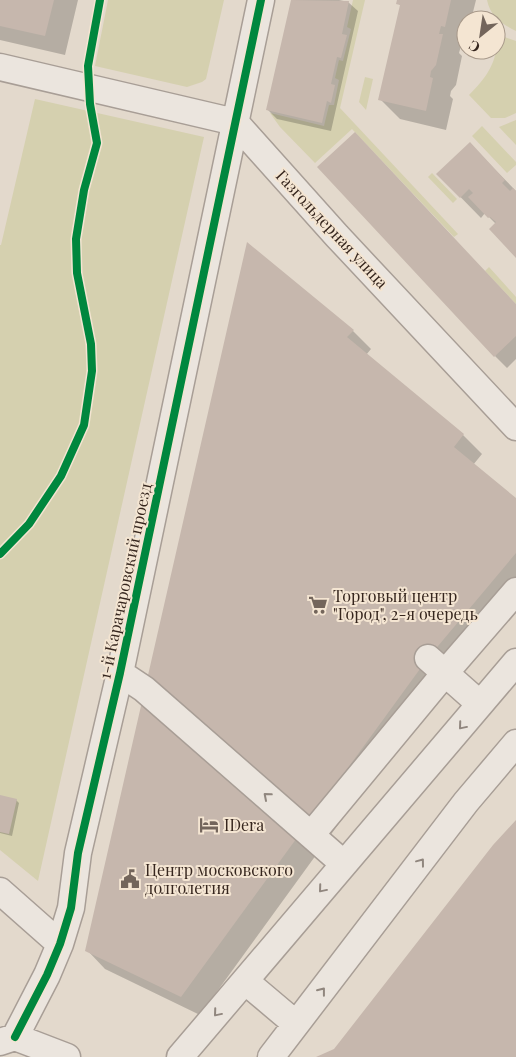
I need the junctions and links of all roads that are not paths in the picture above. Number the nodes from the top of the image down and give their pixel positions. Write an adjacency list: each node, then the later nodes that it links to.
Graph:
1 (261, 0): 3 (street)
2 (0, 67): 3 (street)
3 (235, 122): 4 (street, Газгольдерная улица); 7 (street, 1-й Карачаровский проезд)
4 (516, 427)
5 (516, 591): 6 (street)
6 (436, 666): 9 (street); 11 (street)
7 (120, 673): 11 (street, one-way to 7); 14 (street, 1-й Карачаровский проезд)
8 (511, 680): 9 (street)
9 (480, 704): 12 (street, one-way to 12)
10 (516, 743): 16 (street, one-way to 10)
11 (311, 835): 12 (street)
12 (344, 864): 15 (street, one-way to 15)
13 (0, 891): 14 (street)
14 (60, 944): 17 (street, 1-й Карачаровский проезд)
15 (245, 981): 16 (street); 19 (street, one-way to 19)
16 (296, 1024): 20 (street)
17 (7, 1039): 18 (street)
18 (67, 1057)
19 (180, 1057)
20 (271, 1057)

